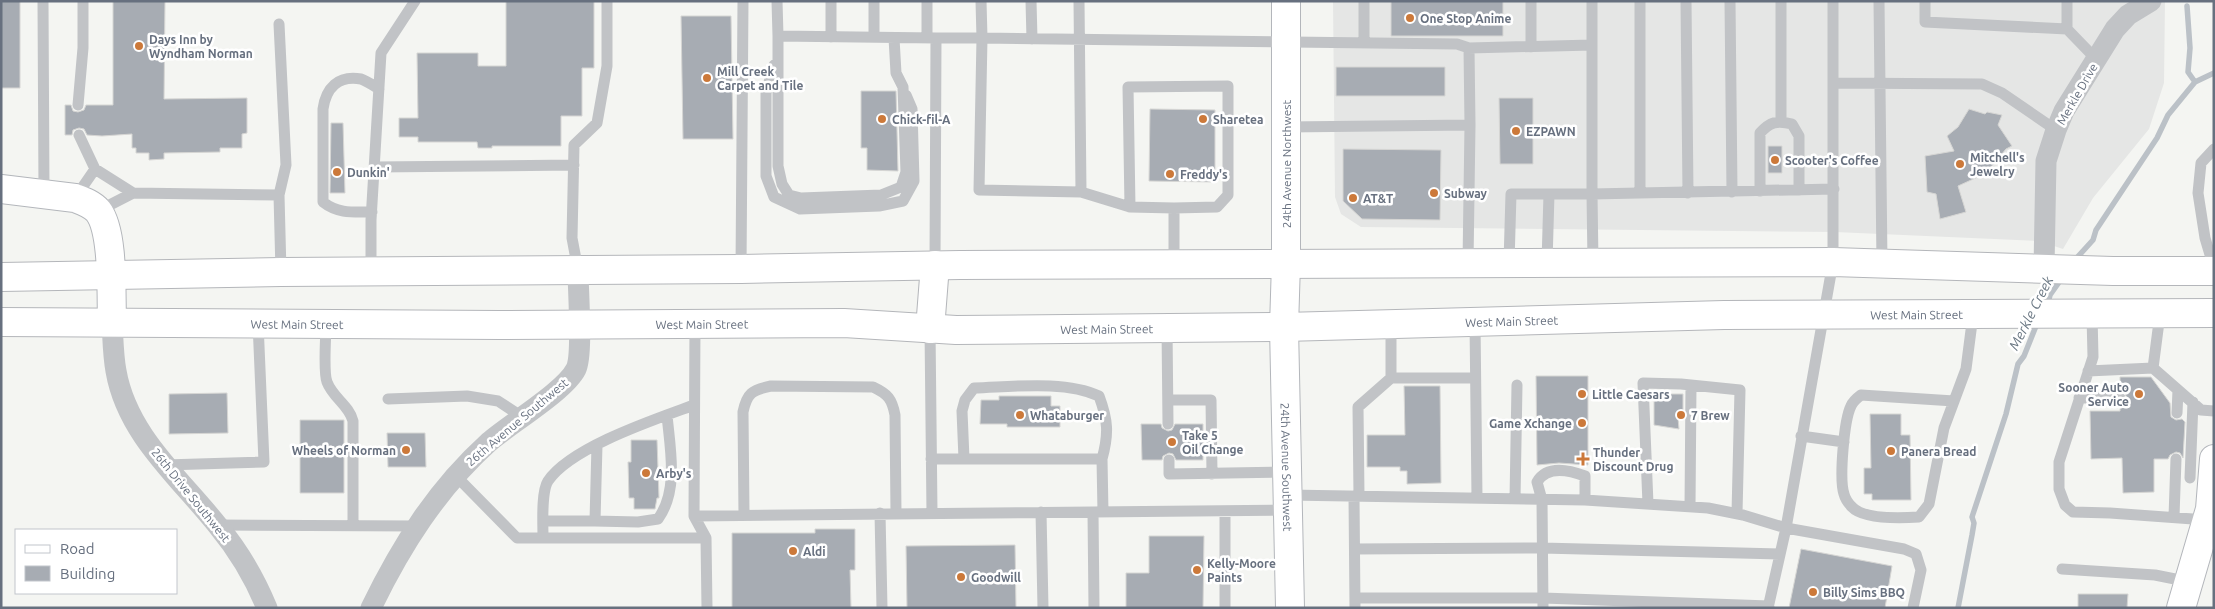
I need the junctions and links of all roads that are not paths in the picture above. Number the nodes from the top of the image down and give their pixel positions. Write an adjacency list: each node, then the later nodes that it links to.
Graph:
1 (44, 1): 62 (lane)
2 (83, 1): 45 (lane)
3 (415, 1): 44 (lane)
4 (607, 1): 52 (lane)
5 (742, 1): 85 (lane)
6 (778, 1): 28 (lane)
7 (831, 1): 29 (lane)
8 (874, 1): 30 (lane)
9 (927, 1): 32 (lane)
10 (981, 1): 33 (lane)
11 (1031, 1): 34 (lane)
12 (1079, 1): 35 (lane)
13 (1286, 1): 36 (main road, 24th Avenue Northwest)
14 (1364, 1): 37 (lane)
15 (1532, 1): 39 (lane)
16 (1592, 1): 38 (lane)
17 (1640, 1): 64 (lane)
18 (1686, 1): 60 (lane)
19 (1730, 1): 61 (lane)
20 (1781, 1): 46 (lane)
21 (1833, 1): 42 (lane)
22 (1880, 1): 43 (lane)
23 (1925, 1): 27 (lane)
24 (2067, 1): 27 (lane)
25 (2151, 1): 41 (street, Merkle Drive)
26 (279, 24): 67 (lane)
27 (2067, 29): 41 (lane)
28 (778, 36): 29 (lane); 31 (lane)
29 (831, 37): 30 (lane)
30 (874, 37): 31 (lane)
31 (894, 38): 32 (lane)
32 (931, 38): 33 (lane); 81 (lane)
33 (982, 38): 34 (lane); 59 (lane)
34 (1032, 40): 35 (lane)
35 (1080, 40): 36 (lane); 59 (lane)
36 (1286, 42): 37 (lane); 48 (main road, 24th Avenue Northwest)
37 (1364, 43): 40 (lane)
38 (1592, 46): 39 (lane); 66 (lane)
39 (1531, 47): 40 (lane)
40 (1469, 48): 47 (lane)
41 (2096, 59): 49 (street, Merkle Drive)
42 (1833, 83): 43 (lane); 56 (lane)
43 (1880, 83): 49 (lane); 79 (lane)
44 (379, 89): 53 (lane); 72 (lane)
45 (78, 105)
46 (1781, 121): 57 (lane); 58 (lane)
47 (1470, 125): 48 (lane); 75 (lane)
48 (1286, 128): 74 (main road, 24th Avenue Northwest)
49 (2056, 130): 82 (street, Merkle Drive)
50 (79, 135): 54 (lane)
51 (2214, 149): 83 (lane)
52 (574, 165): 53 (lane); 84 (lane)
53 (374, 167): 72 (lane)
54 (96, 169): 63 (lane); 68 (lane)
55 (1, 189): 62 (main road)
56 (1834, 189): 57 (lane); 73 (lane)
57 (1799, 190): 58 (lane)
58 (1760, 191): 61 (lane)
59 (1081, 192): 69 (lane)
60 (1688, 192): 61 (lane); 64 (lane)
61 (1732, 192)
62 (44, 193): 68 (main road)
63 (133, 193): 67 (lane); 71 (lane)
64 (1640, 193): 66 (lane)
65 (1549, 194): 66 (lane); 76 (lane); 77 (lane)
66 (1592, 194): 78 (lane)
67 (279, 196): 86 (lane)
68 (75, 198): 71 (main road)
69 (1130, 207): 70 (lane); 70 (lane)
70 (1174, 208): 80 (lane)
71 (98, 211): 88 (main road)
72 (372, 212): 87 (lane)
73 (1833, 262): 78 (main road); 79 (main road); 93 (lane)
74 (1286, 263): 75 (main road); 80 (main road); 103 (main road, 24th Avenue Northwest)
75 (1468, 263): 76 (main road)
76 (1509, 263): 77 (main road)
77 (1547, 263): 78 (main road)
78 (1593, 263)
79 (1882, 263): 82 (main road)
80 (1174, 264): 81 (main road)
81 (935, 265): 85 (main road); 105 (main road)
82 (2049, 268): 83 (main road)
83 (2214, 269)
84 (578, 270): 85 (main road); 87 (main road); 102 (street, 26th Avenue Southwest)
85 (742, 270)
86 (280, 272): 87 (main road); 88 (main road)
87 (371, 272)
88 (110, 276): 89 (main road); 96 (main road)
89 (1, 277)
90 (2214, 313): 92 (main road, West Main Street)
91 (2092, 314): 92 (main road, West Main Street); 94 (main road, West Main Street); 107 (lane)
92 (2160, 314): 106 (lane)
93 (1823, 315): 94 (main road, West Main Street); 97 (main road, West Main Street); 125 (lane)
94 (1973, 315): 117 (lane)
95 (1, 322): 96 (main road, West Main Street)
96 (112, 322): 98 (main road, West Main Street); 134 (street, 26th Drive Southwest)
97 (1475, 322): 101 (main road, West Main Street); 109 (lane)
98 (258, 323): 99 (main road, West Main Street); 134 (lane)
99 (326, 324): 102 (main road, West Main Street); 161 (lane)
100 (695, 324): 102 (main road, West Main Street); 105 (main road, West Main Street); 119 (lane)
101 (1391, 324): 103 (main road, West Main Street); 108 (lane)
102 (578, 325): 123 (street, 26th Avenue Southwest)
103 (1284, 327): 104 (main road, West Main Street); 139 (main road, 24th Avenue Southwest)
104 (1167, 328): 105 (main road, West Main Street); 116 (lane)
105 (930, 329): 128 (lane)
106 (2153, 368): 107 (lane); 112 (lane)
107 (2088, 371): 113 (lane)
108 (1392, 378): 109 (lane); 140 (lane)
109 (1475, 378): 141 (lane)
110 (1516, 385): 142 (lane)
111 (1691, 385): 145 (lane); 146 (lane); 153 (lane)
112 (2174, 395): 118 (lane); 121 (lane)
113 (2079, 398): 114 (lane); 156 (lane)
114 (2120, 398)
115 (388, 399): 123 (lane)
116 (1168, 400): 124 (lane); 136 (lane)
117 (1954, 401): 126 (lane); 126 (lane)
118 (2193, 402): 120 (lane); 138 (lane)
119 (694, 405): 122 (lane); 155 (lane)
120 (2214, 412)
121 (2177, 413)
122 (667, 415): 127 (lane); 159 (lane)
123 (521, 416): 137 (street, 26th Avenue Southwest)
124 (1168, 424)
125 (1801, 436): 126 (lane); 163 (lane)
126 (1844, 442)
127 (597, 446): 158 (lane); 159 (lane)
128 (932, 459): 129 (lane); 152 (lane)
129 (964, 459): 130 (lane); 130 (lane)
130 (1102, 459): 149 (lane)
131 (2214, 459): 138 (main road)
132 (1169, 460): 136 (lane)
133 (2176, 460): 135 (lane)
134 (164, 466): 160 (street, 26th Drive Southwest)
135 (2175, 472): 138 (lane); 156 (lane)
136 (1212, 474): 139 (lane)
137 (455, 475): 162 (street, 26th Avenue Southwest); 164 (lane)
138 (2205, 484): 157 (main road)
139 (1288, 493): 140 (lane); 147 (lane); 181 (main road, 24th Avenue Southwest)
140 (1357, 496): 141 (lane); 167 (lane)
141 (1477, 498): 142 (lane)
142 (1515, 499): 143 (lane)
143 (1542, 500): 144 (lane); 144 (lane); 166 (lane)
144 (1585, 500): 145 (lane)
145 (1648, 504): 146 (lane)
146 (1690, 507): 153 (lane)
147 (1225, 511): 149 (lane); 180 (lane)
148 (1041, 512): 149 (lane); 152 (lane); 178 (lane)
149 (1098, 512): 179 (lane)
150 (880, 513): 151 (lane); 154 (lane); 177 (lane)
151 (896, 513): 152 (lane); 154 (lane)
152 (932, 513)
153 (1737, 514): 163 (lane)
154 (744, 515): 155 (lane)
155 (694, 516): 165 (lane)
156 (2174, 517): 157 (lane)
157 (2207, 520): 170 (main road)
158 (543, 521): 159 (lane); 164 (lane)
159 (595, 521)
160 (218, 525): 161 (lane); 174 (street, 26th Drive Southwest)
161 (352, 525): 162 (lane)
162 (417, 526): 175 (street, 26th Avenue Southwest)
163 (1786, 528): 168 (lane); 182 (lane)
164 (543, 538): 165 (lane)
165 (706, 538): 176 (lane)
166 (1542, 548): 167 (lane); 168 (lane); 172 (lane)
167 (1355, 549): 171 (lane)
168 (1780, 554): 173 (lane)
169 (2062, 569): 170 (lane)
170 (2190, 582): 183 (main road)
171 (1355, 603): 172 (lane)
172 (1543, 603): 173 (lane)
173 (1768, 607)
174 (267, 608)
175 (370, 608)
176 (707, 608)
177 (882, 608)
178 (1043, 608)
179 (1094, 608)
180 (1225, 608)
181 (1290, 608)
182 (1913, 608)
183 (2181, 608)

